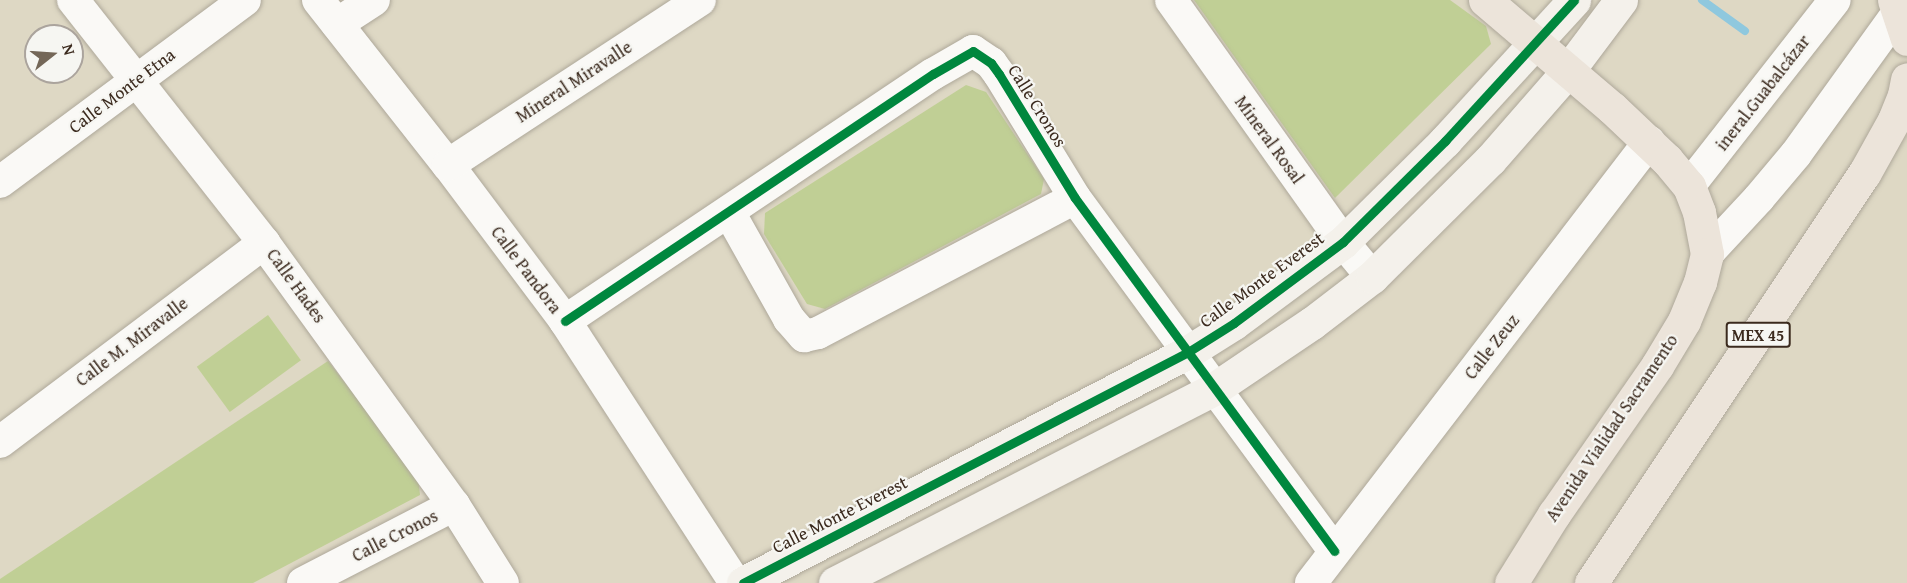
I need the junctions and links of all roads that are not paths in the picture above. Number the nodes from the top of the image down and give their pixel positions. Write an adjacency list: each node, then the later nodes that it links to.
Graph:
1 (73, 0): 16 (street, Calle Hades)
2 (245, 0): 16 (street, Calle Monte Etna)
3 (318, 0): 12 (street, Calle Pandora)
4 (374, 0): 12 (street)
5 (700, 0): 18 (street, Mineral Miravalle)
6 (1171, 0): 23 (street, Mineral Rosal)
7 (1485, 0): 13 (highway, Avenida Vialidad Sacramento)
8 (1574, 0): 13 (street, Calle Monte Everest)
9 (1621, 0): 14 (street)
10 (1835, 0): 20 (street, ineral.Guabalcázar)
11 (1900, 16): 25 (street)
12 (337, 24): 18 (street, Calle Pandora)
13 (1535, 42): 14 (highway, Avenida Vialidad Sacramento); 23 (street, Calle Monte Everest)
14 (1567, 72): 17 (highway, Avenida Vialidad Sacramento); 26 (street)
15 (1907, 79): 40 (highway, MEX 45)
16 (136, 81): 19 (street, Calle Monte Etna); 24 (street, Calle Hades)
17 (1649, 142): 20 (highway, Avenida Vialidad Sacramento); 32 (street, Calle Zeuz)
18 (448, 165): 27 (street, Calle Pandora)
19 (0, 182)
20 (1689, 186): 25 (highway, Avenida Vialidad Sacramento)
21 (1075, 198): 22 (street); 22 (street, Calle Cronos); 28 (street, Calle Cronos)
22 (729, 212): 27 (street, Calle Cronos)
23 (1343, 242): 26 (street, Mineral Rosal); 28 (street, Calle Monte Everest)
24 (264, 243): 30 (street, Calle M. Miravalle); 31 (street, Calle Hades)
25 (1707, 254): 39 (highway, Avenida Vialidad Sacramento)
26 (1372, 277): 29 (street)
27 (565, 321): 35 (street, Calle Pandora)
28 (1188, 352): 29 (street, Calle Cronos); 36 (street, Calle Monte Everest)
29 (1214, 389): 32 (street, Calle Cronos); 37 (street)
30 (0, 442)
31 (454, 505): 33 (street, Calle Cronos); 34 (street, Calle Hades)
32 (1334, 550): 38 (street, Calle Zeuz)
33 (303, 583)
34 (503, 583)
35 (735, 583)
36 (743, 583)
37 (835, 583)
38 (1311, 583)
39 (1510, 583)
40 (1591, 583)

